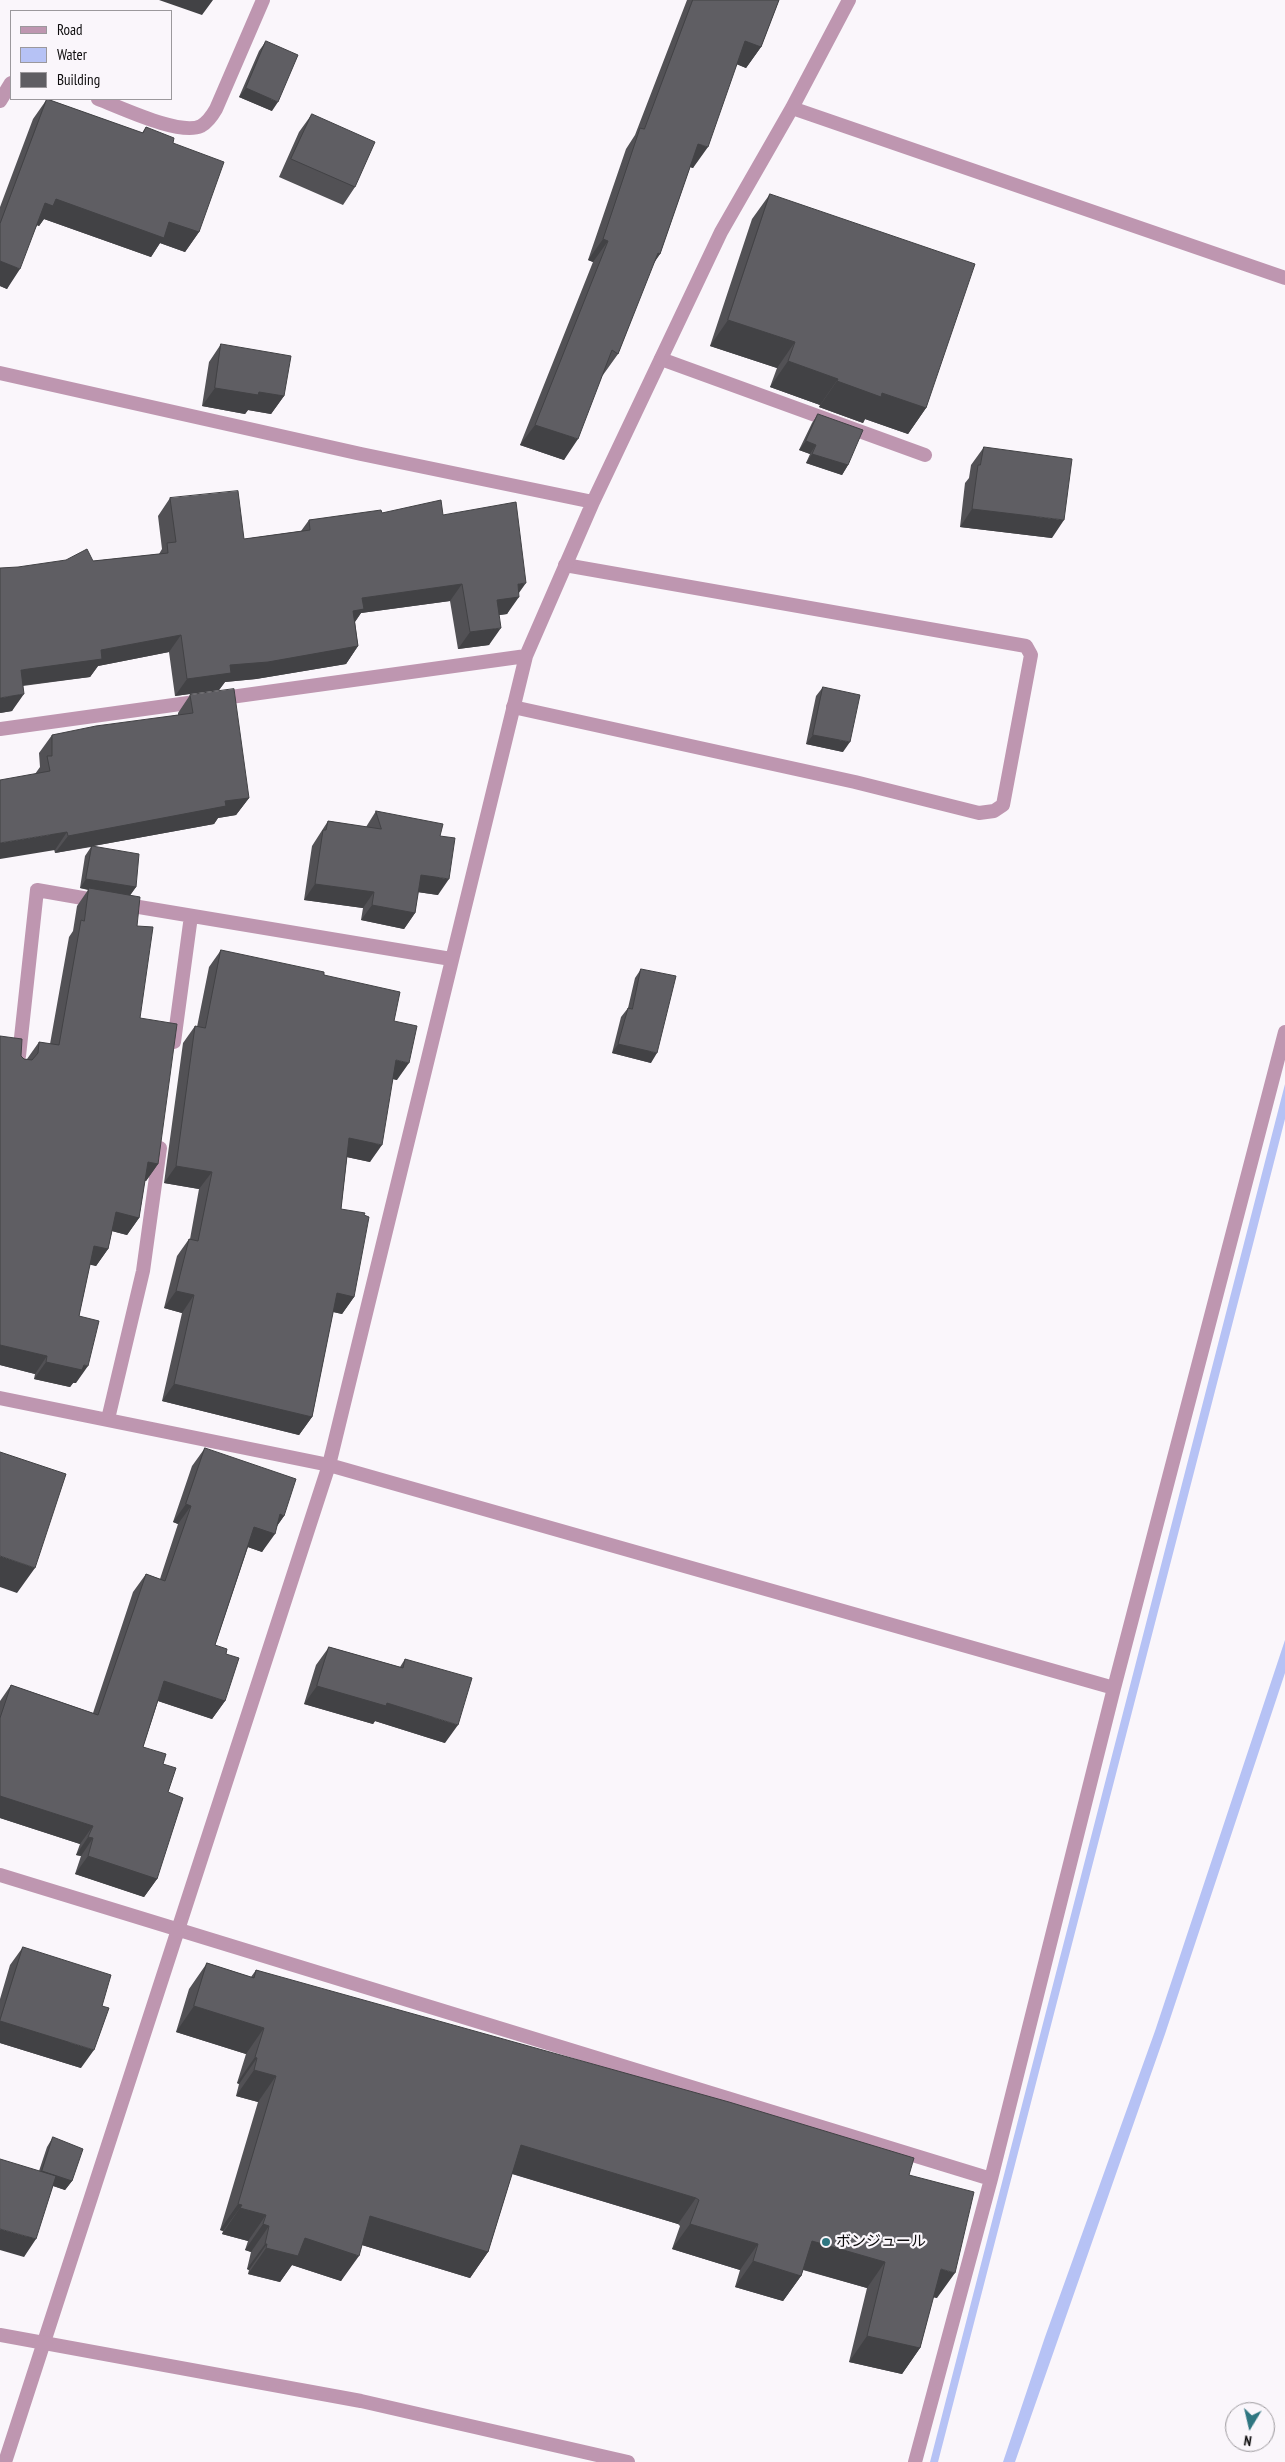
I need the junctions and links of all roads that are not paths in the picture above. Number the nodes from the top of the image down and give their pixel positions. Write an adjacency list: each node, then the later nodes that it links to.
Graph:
1 (263, 0): 4 (street)
2 (849, 0): 6 (street)
3 (10, 85): 5 (street)
4 (101, 100)
5 (0, 101)
6 (792, 108): 7 (street); 8 (street)
7 (1285, 278)
8 (661, 359): 10 (street); 11 (street)
9 (0, 373): 11 (street)
10 (925, 455)
11 (593, 502): 12 (street)
12 (565, 565): 13 (street); 14 (street)
13 (526, 656): 14 (street); 15 (street)
14 (513, 707): 17 (street)
15 (0, 729)
16 (191, 916): 17 (street); 19 (street); 20 (street)
17 (451, 958): 24 (street)
18 (1285, 1032): 25 (street)
19 (172, 1054)
20 (17, 1069)
21 (162, 1133): 23 (street)
22 (0, 1398): 23 (street)
23 (108, 1419): 24 (street)
24 (329, 1464): 25 (street); 27 (street)
25 (1114, 1688): 28 (street)
26 (0, 1875): 27 (street)
27 (179, 1930): 28 (street); 30 (street)
28 (991, 2179): 33 (street)
29 (0, 2335): 30 (street)
30 (44, 2344): 31 (street); 32 (street)
31 (5, 2462)
32 (628, 2462)
33 (915, 2462)

